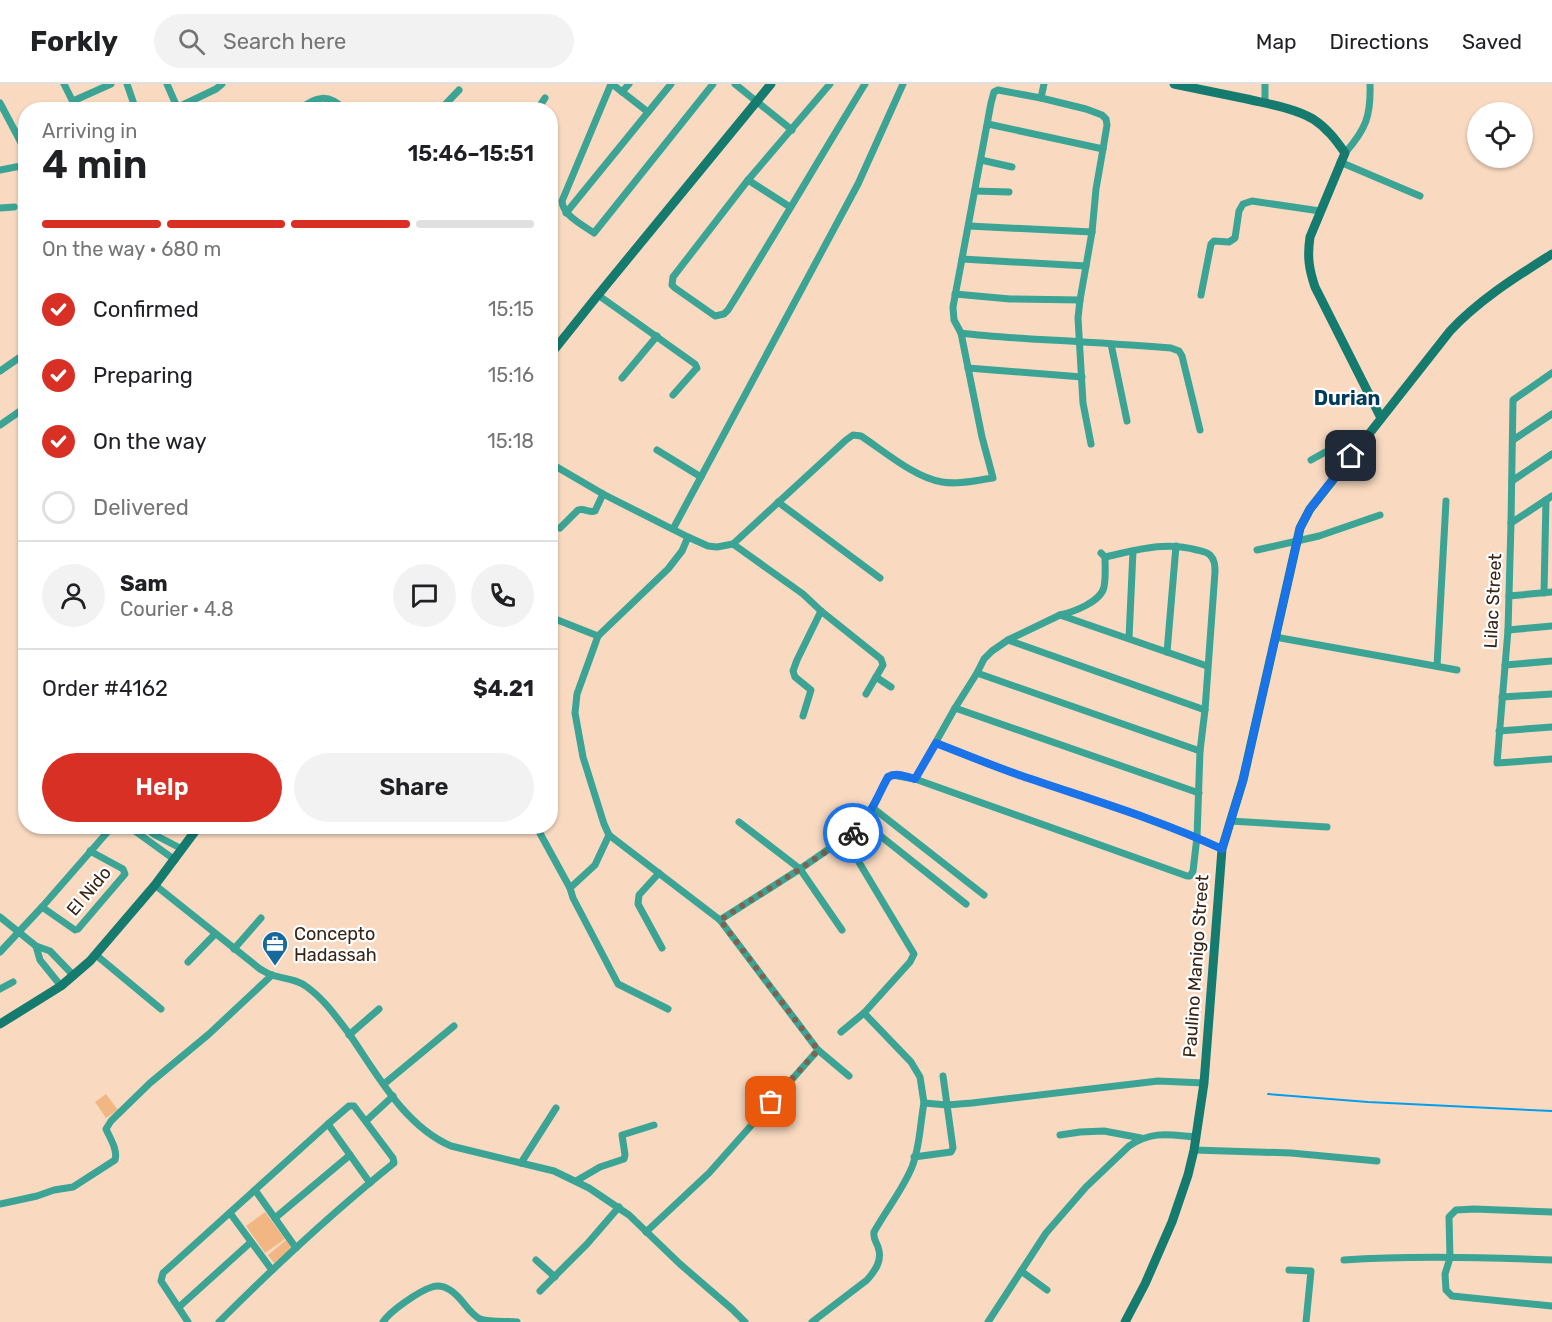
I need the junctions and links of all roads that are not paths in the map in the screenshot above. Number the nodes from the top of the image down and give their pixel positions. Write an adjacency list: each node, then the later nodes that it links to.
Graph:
1 (64, 84): 23 (street)
2 (111, 84): 23 (street)
3 (128, 84): 25 (street)
4 (167, 84): 26 (street)
5 (222, 84): 27 (street)
6 (611, 84): 20 (street); 52 (street)
7 (629, 84): 20 (street)
8 (671, 84): 34 (street)
9 (713, 84): 52 (street)
10 (735, 84): 24 (street)
11 (771, 84): 24 (street)
12 (830, 84): 36 (street)
13 (865, 84): 49 (street)
14 (903, 84): 87 (street)
15 (1044, 84): 22 (street)
16 (1174, 84): 33 (street)
17 (1265, 84): 33 (street)
18 (1370, 84): 39 (street)
19 (459, 90): 30 (street)
20 (622, 92): 34 (street)
21 (545, 98): 31 (street)
22 (1041, 98): 35 (street); 38 (street)
23 (73, 101)
24 (757, 101): 36 (street); 59 (street)
25 (134, 102)
26 (173, 102)
27 (188, 102)
28 (311, 102): 29 (street)
29 (335, 102)
30 (448, 102)
31 (542, 102)
32 (0, 103): 37 (street)
33 (1265, 103): 39 (street)
34 (648, 112): 52 (street)
35 (988, 124): 38 (street); 40 (street)
36 (792, 130): 44 (street)
37 (18, 137)
38 (1103, 149): 54 (street)
39 (1342, 157): 47 (street); 51 (street)
40 (981, 160): 42 (street); 45 (street)
41 (18, 167): 43 (street)
42 (1012, 167)
43 (0, 170)
44 (748, 180): 49 (street); 49 (street)
45 (975, 191): 46 (street); 53 (street)
46 (1009, 192)
47 (1420, 196)
48 (14, 207): 50 (street)
49 (790, 207)
50 (0, 208)
51 (1320, 211): 60 (street); 76 (street)
52 (566, 213)
53 (969, 226): 54 (street); 56 (street)
54 (1092, 232): 57 (street)
55 (1552, 254): 76 (street, Paulino Manigo Street)
56 (962, 260): 57 (street); 58 (street)
57 (1086, 266): 61 (street)
58 (955, 294): 61 (street); 62 (street)
59 (598, 295): 63 (street); 66 (street)
60 (1201, 295)
61 (1080, 300): 64 (street)
62 (961, 333): 64 (street); 68 (street)
63 (657, 336): 72 (street); 73 (street)
64 (1079, 342): 65 (street); 71 (street)
65 (1111, 344): 77 (street); 79 (street)
66 (558, 345)
67 (18, 359): 69 (street)
68 (968, 368): 71 (street); 92 (street)
69 (0, 371)
70 (1552, 373): 81 (street, Lilac Street)
71 (1082, 377): 82 (street)
72 (622, 378)
73 (673, 395)
74 (17, 413): 78 (street)
75 (1552, 414): 81 (street)
76 (1381, 418): 80 (street, Paulino Manigo Street)
77 (1127, 421)
78 (1, 423)
79 (1200, 430)
80 (1365, 438): 85 (street); 98 (street, Paulino Manigo Street)
81 (1513, 440): 88 (street, Lilac Street)
82 (1091, 444)
83 (657, 450): 87 (street)
84 (1552, 454): 88 (street)
85 (1311, 460)
86 (558, 467): 89 (street)
87 (701, 477): 96 (street)
88 (1512, 481): 94 (street, Lilac Street)
89 (603, 494): 95 (street); 96 (street)
90 (1549, 498): 94 (street); 104 (street)
91 (1446, 501): 119 (street)
92 (778, 502): 99 (street); 103 (street)
93 (1380, 515): 98 (street)
94 (1511, 523): 105 (street, Lilac Street)
95 (560, 528)
96 (673, 530): 97 (street)
97 (688, 537): 99 (street); 111 (street)
98 (1296, 540): 102 (street); 112 (street, Paulino Manigo Street)
99 (733, 544): 106 (street)
100 (1176, 546): 101 (street); 115 (street); 118 (street)
101 (1134, 550): 107 (street); 113 (street)
102 (1257, 550)
103 (880, 578)
104 (1548, 592): 105 (street)
105 (1509, 596): 110 (street, Lilac Street)
106 (821, 611): 122 (street); 129 (street)
107 (1060, 615): 113 (street); 114 (street)
108 (558, 620): 111 (street)
109 (1552, 626): 110 (street)
110 (1508, 630): 117 (street, Lilac Street)
111 (598, 636): 147 (street)
112 (1275, 637): 119 (street); 138 (street, Paulino Manigo Street)
113 (1129, 638): 115 (street)
114 (1008, 640): 121 (street); 128 (street)
115 (1167, 651): 118 (street)
116 (1552, 661): 117 (street)
117 (1505, 665): 126 (street, Lilac Street)
118 (1207, 666): 128 (street)
119 (1437, 666): 120 (street)
120 (1457, 670)
121 (977, 673): 127 (street); 133 (street)
122 (876, 676): 123 (street); 124 (street)
123 (891, 687)
124 (866, 694)
125 (1552, 694): 126 (street)
126 (1502, 698): 131 (street, Lilac Street)
127 (955, 708): 132 (street); 136 (street)
128 (1205, 710): 133 (street)
129 (803, 716)
130 (1552, 727): 131 (street)
131 (1499, 731): 134 (street, Lilac Street)
132 (936, 743): 135 (street); 148 (street)
133 (1200, 751): 136 (street)
134 (1552, 759)
135 (915, 779): 137 (street); 148 (street)
136 (1199, 793): 148 (street)
137 (873, 808): 140 (street); 158 (street)
138 (1230, 821): 141 (street); 151 (street, Paulino Manigo Street)
139 (739, 822): 154 (street)
140 (863, 822): 149 (street); 159 (street)
141 (1327, 827)
142 (106, 834): 152 (street)
143 (139, 834): 153 (street)
144 (154, 834): 150 (street)
145 (193, 834): 150 (street)
146 (540, 834): 157 (street)
147 (609, 835): 155 (street); 157 (street)
148 (1197, 837): 151 (street)
149 (845, 839): 154 (street); 181 (street)
150 (182, 849): 153 (street)
151 (1222, 849): 189 (street, Paulino Manigo Street)
152 (90, 851): 160 (street); 160 (street, El Nido)
153 (175, 860): 156 (street)
154 (800, 869): 163 (street); 164 (street)
155 (659, 873): 163 (street); 168 (street)
156 (155, 885): 166 (street); 171 (street)
157 (570, 888): 180 (street)
158 (984, 895)
159 (966, 904)
160 (42, 907): 165 (street)
161 (0, 917): 165 (street)
162 (261, 918): 169 (street)
163 (720, 920): 186 (street)
164 (842, 930)
165 (19, 932): 167 (street); 170 (street)
166 (215, 934): 169 (street); 172 (street)
167 (36, 946): 174 (street); 176 (street)
168 (662, 948)
169 (234, 949): 173 (street)
170 (0, 952)
171 (96, 955): 174 (street); 178 (street)
172 (188, 962)
173 (272, 975): 185 (street); 209 (street)
174 (74, 976): 176 (street)
175 (13, 981): 177 (street)
176 (61, 986): 182 (street)
177 (0, 989)
178 (160, 1009)
179 (379, 1009): 185 (street)
180 (668, 1010)
181 (864, 1013): 184 (street); 192 (street)
182 (0, 1024)
183 (454, 1026): 190 (street)
184 (841, 1032)
185 (349, 1035): 190 (street)
186 (818, 1050): 187 (street); 214 (street)
187 (849, 1076)
188 (943, 1076): 193 (street)
189 (1204, 1083): 193 (street); 199 (street, Paulino Manigo Street)
190 (384, 1084): 191 (street)
191 (393, 1096): 195 (street); 205 (street)
192 (924, 1103): 193 (street); 203 (street)
193 (947, 1105): 203 (street)
194 (556, 1108): 205 (street)
195 (366, 1121): 196 (street); 207 (street)
196 (328, 1124): 202 (street); 208 (street)
197 (654, 1125): 206 (street)
198 (1060, 1135): 200 (street)
199 (1196, 1137): 200 (street); 201 (street, Paulino Manigo Street)
200 (1144, 1138): 223 (street)
201 (1194, 1150): 204 (street); 236 (street, Paulino Manigo Street)
202 (350, 1155): 207 (street); 213 (street)
203 (915, 1157): 234 (street)
204 (1377, 1161)
205 (521, 1163): 206 (street)
206 (576, 1181): 210 (street)
207 (370, 1183): 216 (street)
208 (255, 1190): 212 (street); 213 (street)
209 (0, 1204)
210 (619, 1207): 214 (street); 224 (street)
211 (1552, 1212): 217 (street)
212 (230, 1213): 215 (street); 228 (street)
213 (275, 1218): 216 (street)
214 (646, 1232): 233 (street)
215 (251, 1242): 221 (street); 228 (street)
216 (296, 1248): 221 (street)
217 (1450, 1258): 219 (street); 220 (street); 227 (street)
218 (536, 1260): 224 (street)
219 (1344, 1260)
220 (1552, 1260)
221 (272, 1270): 230 (street)
222 (1289, 1270): 237 (street)
223 (1021, 1271): 225 (street); 235 (street)
224 (555, 1277): 226 (street)
225 (1047, 1290)
226 (540, 1291)
227 (1552, 1306)
228 (179, 1307): 229 (street)
229 (188, 1322)
230 (219, 1322)
231 (383, 1322): 232 (street)
232 (517, 1322)
233 (745, 1322)
234 (812, 1322)
235 (988, 1322)
236 (1125, 1322)
237 (1306, 1322)

